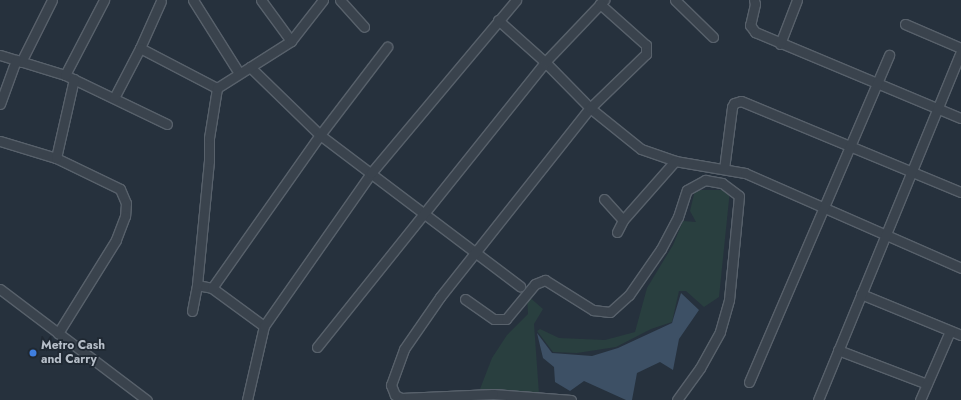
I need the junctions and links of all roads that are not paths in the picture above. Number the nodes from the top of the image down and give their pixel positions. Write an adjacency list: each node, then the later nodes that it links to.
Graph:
1 (52, 0): 25 (street)
2 (104, 0): 28 (street)
3 (161, 0): 20 (street)
4 (193, 0): 29 (street)
5 (261, 0): 17 (street)
6 (323, 0): 17 (street)
7 (340, 0): 15 (street)
8 (516, 0): 13 (street)
9 (675, 0): 16 (street)
10 (754, 0): 18 (street)
11 (797, 0): 18 (street)
12 (602, 2): 26 (street); 35 (street)
13 (498, 20): 26 (street); 46 (street)
14 (905, 24): 21 (street)
15 (364, 27)
16 (713, 37)
17 (291, 41): 27 (street)
18 (780, 44): 31 (street)
19 (387, 47): 39 (street)
20 (140, 48): 32 (street); 33 (street)
21 (961, 48)
22 (961, 52): 36 (street)
23 (0, 54): 25 (street)
24 (889, 55): 31 (street)
25 (19, 61): 28 (street); 34 (street)
26 (545, 62): 35 (street); 50 (street)
27 (250, 67): 29 (street); 39 (street)
28 (65, 74): 30 (street)
29 (239, 74): 32 (street)
30 (74, 79): 33 (street); 42 (street)
31 (876, 84): 36 (street); 41 (street)
32 (217, 88): 56 (street)
33 (114, 98): 38 (street)
34 (0, 104)
35 (590, 108): 43 (street); 54 (street)
36 (937, 109): 37 (street); 45 (street)
37 (961, 118)
38 (167, 124)
39 (320, 135): 46 (street); 58 (street)
40 (0, 141): 42 (street)
41 (850, 145): 44 (street); 45 (street); 49 (street)
42 (56, 158): 65 (street)
43 (675, 161): 44 (street); 51 (street)
44 (724, 169): 49 (street)
45 (912, 171): 47 (street); 53 (street)
46 (371, 173): 50 (street); 63 (street)
47 (961, 192)
48 (604, 199): 51 (street)
49 (822, 206): 53 (street); 69 (street)
50 (422, 213): 54 (street); 67 (street)
51 (623, 220): 52 (street)
52 (617, 232)
53 (886, 234): 55 (street); 60 (street)
54 (476, 254): 57 (street); 73 (street)
55 (961, 268)
56 (197, 285): 58 (street); 62 (street)
57 (520, 286)
58 (212, 288): 63 (street)
59 (0, 289): 65 (street)
60 (861, 294): 64 (street); 68 (street)
61 (465, 299): 74 (street)
62 (192, 310)
63 (264, 326): 72 (street)
64 (950, 331): 66 (street); 70 (street)
65 (58, 332): 71 (street)
66 (961, 335)
67 (317, 347)
68 (838, 350): 70 (street); 75 (street)
69 (749, 382)
70 (926, 384): 76 (street)
71 (147, 400)
72 (247, 400)
73 (571, 400)
74 (677, 400)
75 (818, 400)
76 (920, 400)

